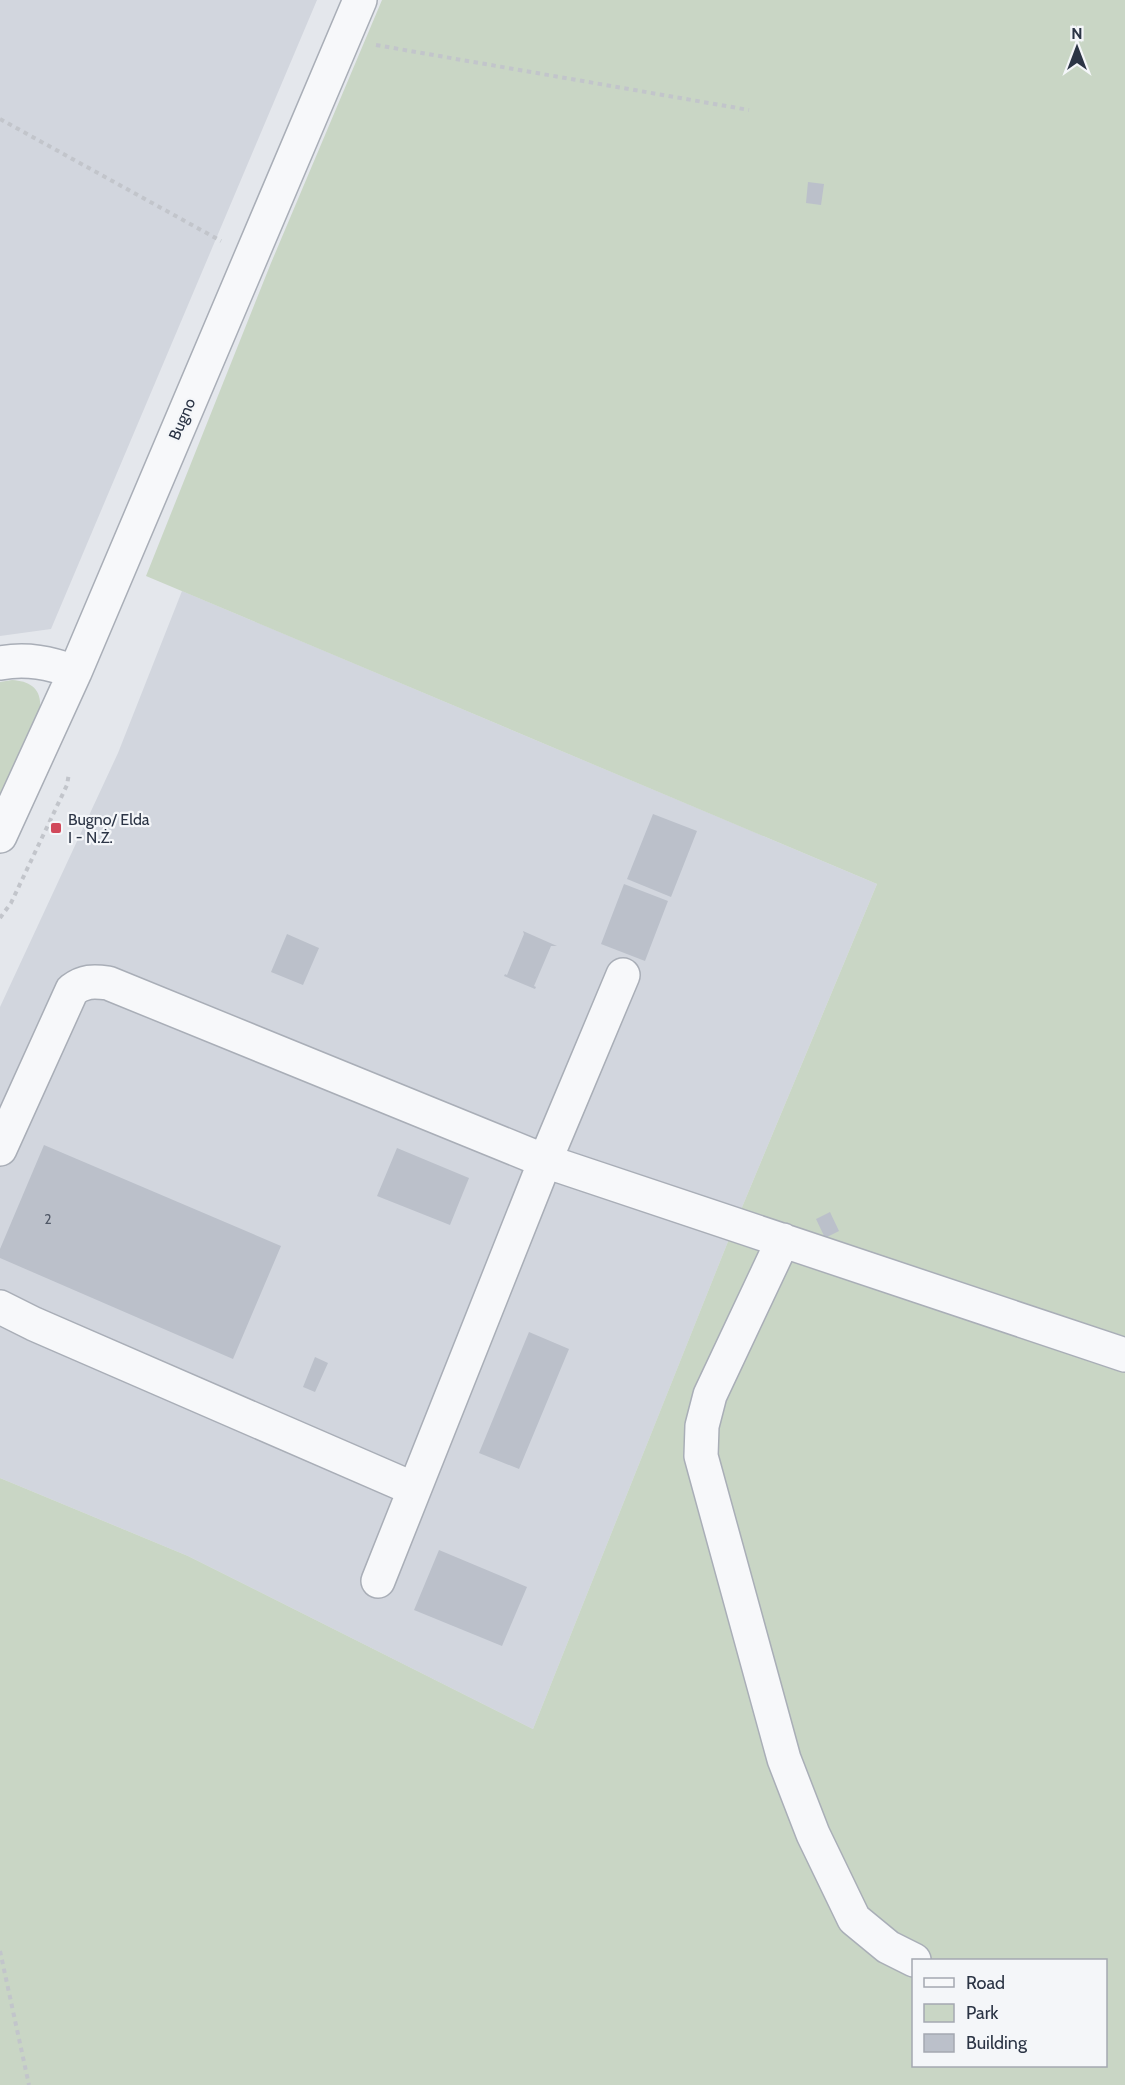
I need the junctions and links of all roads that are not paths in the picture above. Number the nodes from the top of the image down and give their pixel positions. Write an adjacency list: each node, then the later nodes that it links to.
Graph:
1 (360, 0): 3 (street, Bugno)
2 (0, 663): 3 (street)
3 (75, 672): 4 (street, Bugno)
4 (0, 836)
5 (623, 975): 7 (street)
6 (0, 1149): 7 (street)
7 (545, 1161): 8 (street); 11 (street)
8 (783, 1240): 10 (street); 13 (street)
9 (0, 1307): 11 (street)
10 (1125, 1355)
11 (414, 1489): 12 (street)
12 (378, 1581)
13 (912, 1959)

